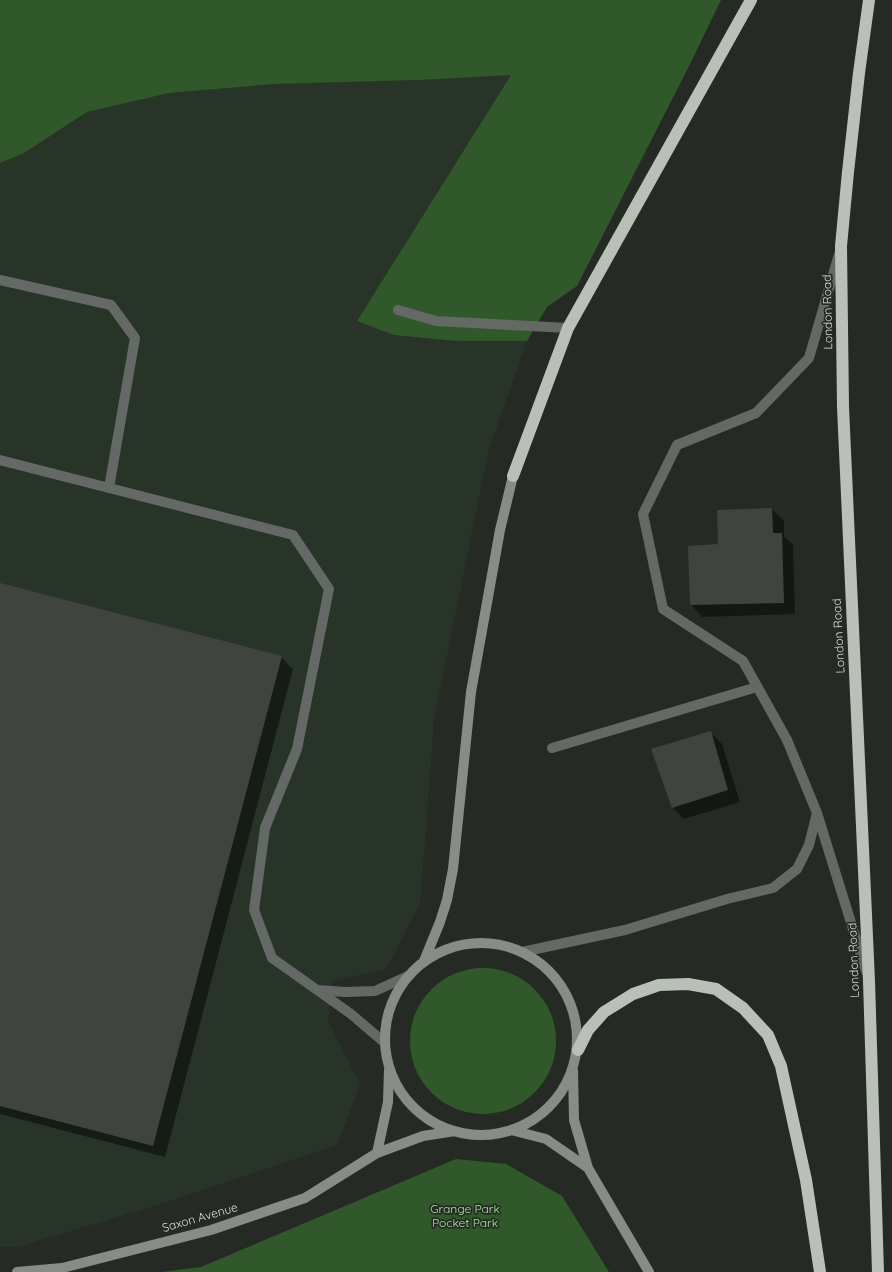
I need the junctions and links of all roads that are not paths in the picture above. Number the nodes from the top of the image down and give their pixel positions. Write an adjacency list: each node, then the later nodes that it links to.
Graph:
1 (751, 0): 6 (highway)
2 (869, 0): 3 (highway, London Road)
3 (841, 246): 10 (lane); 16 (highway, London Road)
4 (0, 280): 9 (lane)
5 (398, 310): 6 (lane)
6 (568, 328): 8 (highway)
7 (0, 460): 9 (lane)
8 (513, 476): 14 (street)
9 (109, 488): 17 (lane)
10 (757, 687): 11 (lane); 12 (lane)
11 (552, 748)
12 (817, 813): 13 (lane); 16 (lane)
13 (522, 952): 14 (street); 19 (street)
14 (424, 961): 15 (street)
15 (408, 976): 17 (lane); 18 (street)
16 (869, 981): 29 (highway, London Road)
17 (318, 990): 18 (lane)
18 (385, 1043): 20 (street)
19 (578, 1050): 21 (street); 28 (highway)
20 (390, 1068): 23 (street); 24 (street)
21 (573, 1069): 22 (street); 25 (street)
22 (511, 1130): 23 (street); 25 (street)
23 (455, 1131): 24 (street, Saxon Avenue)
24 (377, 1153): 26 (street, Saxon Avenue)
25 (588, 1168): 27 (street)
26 (17, 1272)
27 (649, 1272)
28 (820, 1272)
29 (878, 1272)

